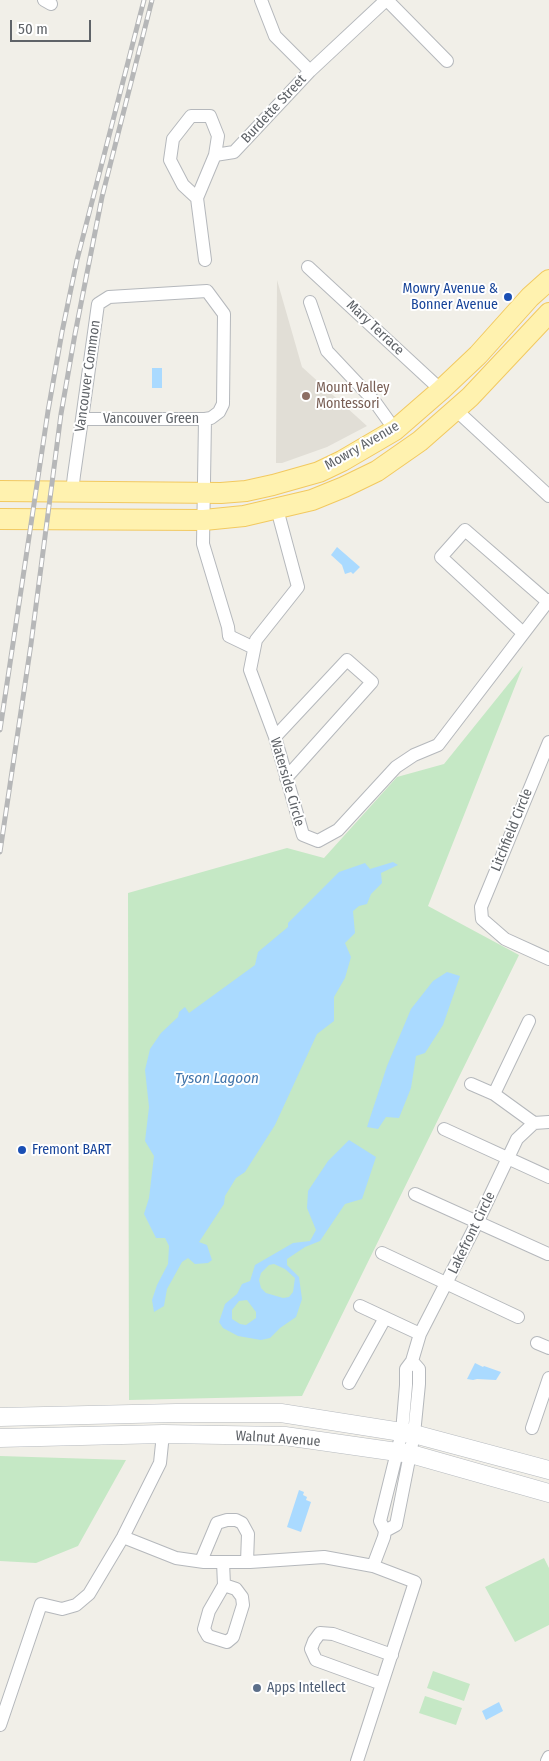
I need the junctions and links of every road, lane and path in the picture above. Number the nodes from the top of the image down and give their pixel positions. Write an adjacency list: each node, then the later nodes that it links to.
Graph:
1 (260, 0): 4 (street)
2 (387, 0): 3 (street); 4 (street, Burdette Street)
3 (447, 61)
4 (310, 71): 5 (street, Burdette Street)
5 (215, 155): 6 (street); 6 (street)
6 (197, 198): 7 (street)
7 (205, 260)
8 (308, 267): 12 (street, Mary Terrace)
9 (549, 280): 12 (main road, Mowry Avenue)
10 (310, 302): 16 (street)
11 (549, 313): 13 (main road, Mowry Avenue)
12 (441, 390): 16 (main road, Mowry Avenue)
13 (456, 410): 20 (street); 21 (main road, Mowry Avenue)
14 (82, 419): 15 (street, Vancouver Green); 15 (street, Vancouver Common); 18 (street, Vancouver Common)
15 (205, 419): 19 (street, Vancouver Green)
16 (395, 430): 19 (main road, Mowry Avenue)
17 (0, 491): 18 (main road, Mowry Avenue)
18 (72, 492): 19 (main road, Mowry Avenue)
19 (205, 494): 23 (street)
20 (549, 496)
21 (277, 509): 23 (main road, Mowry Avenue); 26 (street)
22 (0, 519): 23 (main road, Mowry Avenue)
23 (204, 520): 26 (street)
24 (548, 601): 25 (street, Waterside Circle); 25 (street)
25 (523, 632): 29 (street, Waterside Circle)
26 (255, 644): 27 (street, Waterside Circle)
27 (274, 737): 29 (street, Waterside Circle); 29 (street)
28 (549, 742): 30 (street, Litchfield Circle)
29 (286, 778)
30 (549, 959)
31 (529, 1021): 33 (street)
32 (471, 1084): 33 (street)
33 (494, 1094): 35 (street)
34 (549, 1122): 35 (street)
35 (534, 1123): 37 (street, Lakefront Circle)
36 (444, 1129): 37 (street)
37 (508, 1158): 38 (street); 40 (street, Lakefront Circle)
38 (549, 1177)
39 (415, 1194): 40 (street)
40 (478, 1222): 42 (street); 43 (street, Lakefront Circle)
41 (382, 1252): 43 (street)
42 (548, 1254)
43 (446, 1284): 45 (street); 47 (street, Lakefront Circle)
44 (360, 1306): 46 (street)
45 (518, 1317)
46 (385, 1318): 47 (street); 51 (street)
47 (420, 1334): 54 (street, Lakefront Circle)
48 (537, 1343): 49 (street)
49 (549, 1348)
50 (549, 1378): 53 (street)
51 (349, 1383)
52 (0, 1417): 54 (main road, Walnut Avenue)
53 (532, 1428)
54 (408, 1433): 57 (street, Lakefront Circle); 58 (main road, Walnut Avenue)
55 (162, 1434): 56 (main road, Walnut Avenue); 57 (main road, Walnut Avenue); 60 (street)
56 (0, 1438)
57 (404, 1453): 59 (main road, Walnut Avenue); 64 (street, Lakefront Circle)
58 (549, 1470)
59 (549, 1493)
60 (123, 1537): 61 (street); 68 (street)
61 (201, 1561): 62 (street); 63 (street)
62 (223, 1562): 63 (street); 65 (street)
63 (247, 1562): 64 (street)
64 (373, 1566): 66 (street)
65 (224, 1585)
66 (392, 1655): 67 (street); 67 (street)
67 (382, 1684): 70 (street)
68 (0, 1725)
69 (549, 1757): 71 (street)
70 (357, 1761)
71 (547, 1761)

